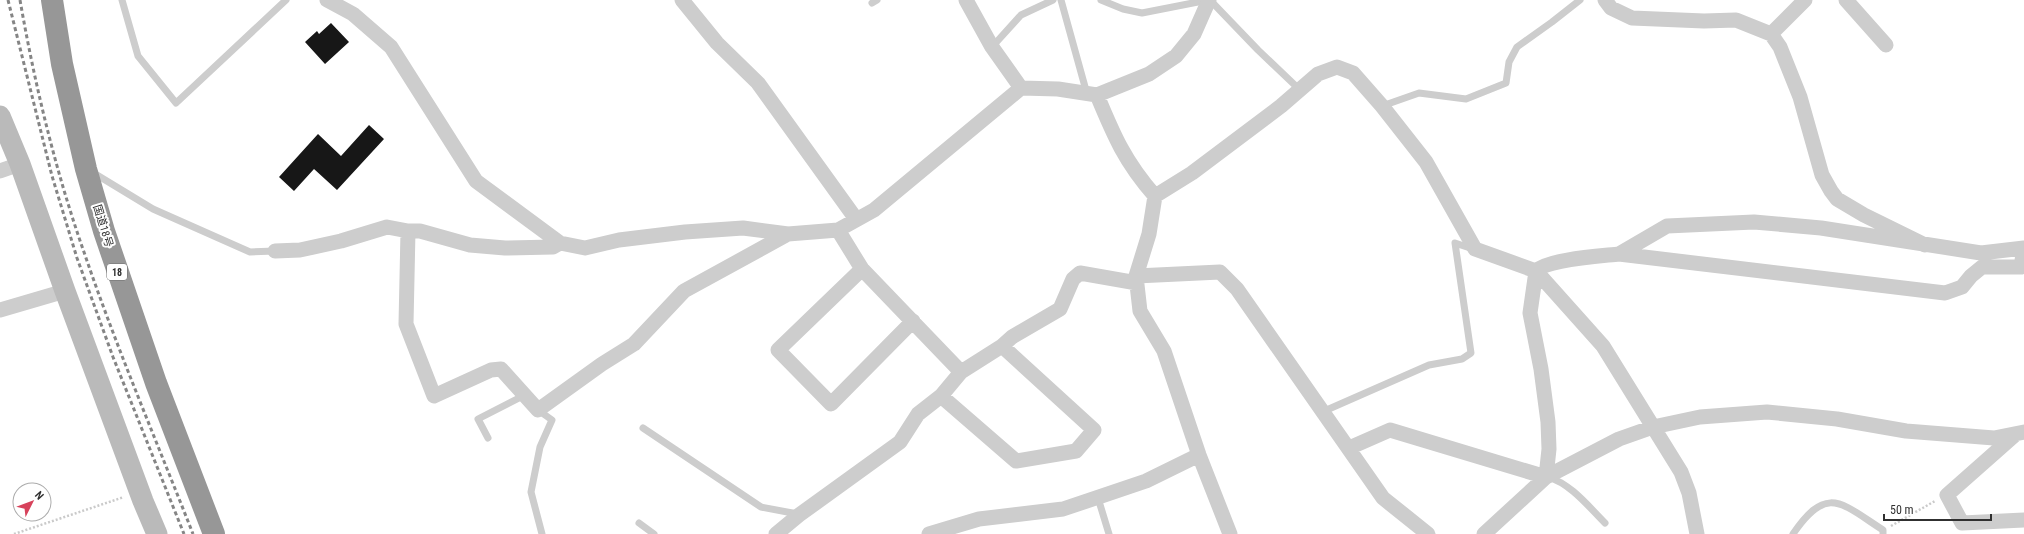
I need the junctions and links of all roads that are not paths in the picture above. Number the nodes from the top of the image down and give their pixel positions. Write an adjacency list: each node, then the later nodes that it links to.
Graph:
1 (52, 0): 24 (highway, 国道18号 / 18)
2 (122, 0): 3 (lane)
3 (286, 0)
4 (327, 0): 31 (street)
5 (682, 0): 27 (street)
6 (966, 0): 17 (street)
7 (1053, 0): 17 (lane)
8 (1061, 0): 20 (lane)
9 (1101, 0): 10 (lane)
10 (1209, 0): 19 (lane); 20 (street)
11 (1580, 0): 21 (lane)
12 (1605, 0): 15 (street)
13 (1804, 0): 15 (street)
14 (1846, 0): 16 (street)
15 (1771, 34): 32 (street)
16 (1886, 46)
17 (992, 47): 18 (street)
18 (1021, 88): 20 (street); 27 (street)
19 (1300, 90): 21 (street); 26 (street)
20 (1092, 94): 26 (street)
21 (1382, 106): 34 (street)
22 (0, 116): 23 (street)
23 (20, 164): 25 (street); 40 (street)
24 (86, 169): 35 (lane); 63 (highway, 国道18号 / 18)
25 (0, 171)
26 (1154, 196): 39 (street)
27 (856, 219): 28 (street)
28 (838, 230): 30 (street); 37 (street)
29 (408, 231): 31 (street); 35 (street); 45 (street)
30 (788, 234): 31 (street); 47 (street)
31 (560, 243)
32 (1925, 245): 33 (street); 36 (street)
33 (2024, 248): 36 (street)
34 (1475, 249): 38 (street); 48 (lane)
35 (275, 251)
36 (1620, 254): 38 (street)
37 (862, 269): 42 (street); 42 (street)
38 (1536, 271): 49 (street); 55 (street)
39 (1136, 280): 43 (street); 48 (street); 54 (street)
40 (65, 291): 41 (street); 62 (street)
41 (0, 310)
42 (913, 321): 44 (street)
43 (1002, 346): 44 (street); 46 (street)
44 (961, 372): 46 (street)
45 (523, 396): 47 (street); 52 (lane)
46 (941, 396): 57 (street)
47 (538, 410): 64 (lane)
48 (1322, 412): 53 (street)
49 (1653, 427): 51 (street); 55 (street); 72 (street)
50 (643, 428): 57 (lane)
51 (2022, 430): 58 (street)
52 (488, 438)
53 (1349, 448): 55 (street); 70 (street)
54 (1199, 454): 56 (street); 69 (street)
55 (1546, 477): 60 (lane); 71 (street)
56 (1098, 498): 67 (street); 68 (lane)
57 (799, 515): 66 (street)
58 (2024, 520)
59 (639, 523): 65 (lane)
60 (1605, 523)
61 (1883, 532): 73 (lane)
62 (157, 534)
63 (214, 534)
64 (542, 534)
65 (654, 534)
66 (776, 534)
67 (929, 534)
68 (1109, 534)
69 (1230, 534)
70 (1428, 534)
71 (1484, 534)
72 (1697, 534)
73 (1793, 534)

